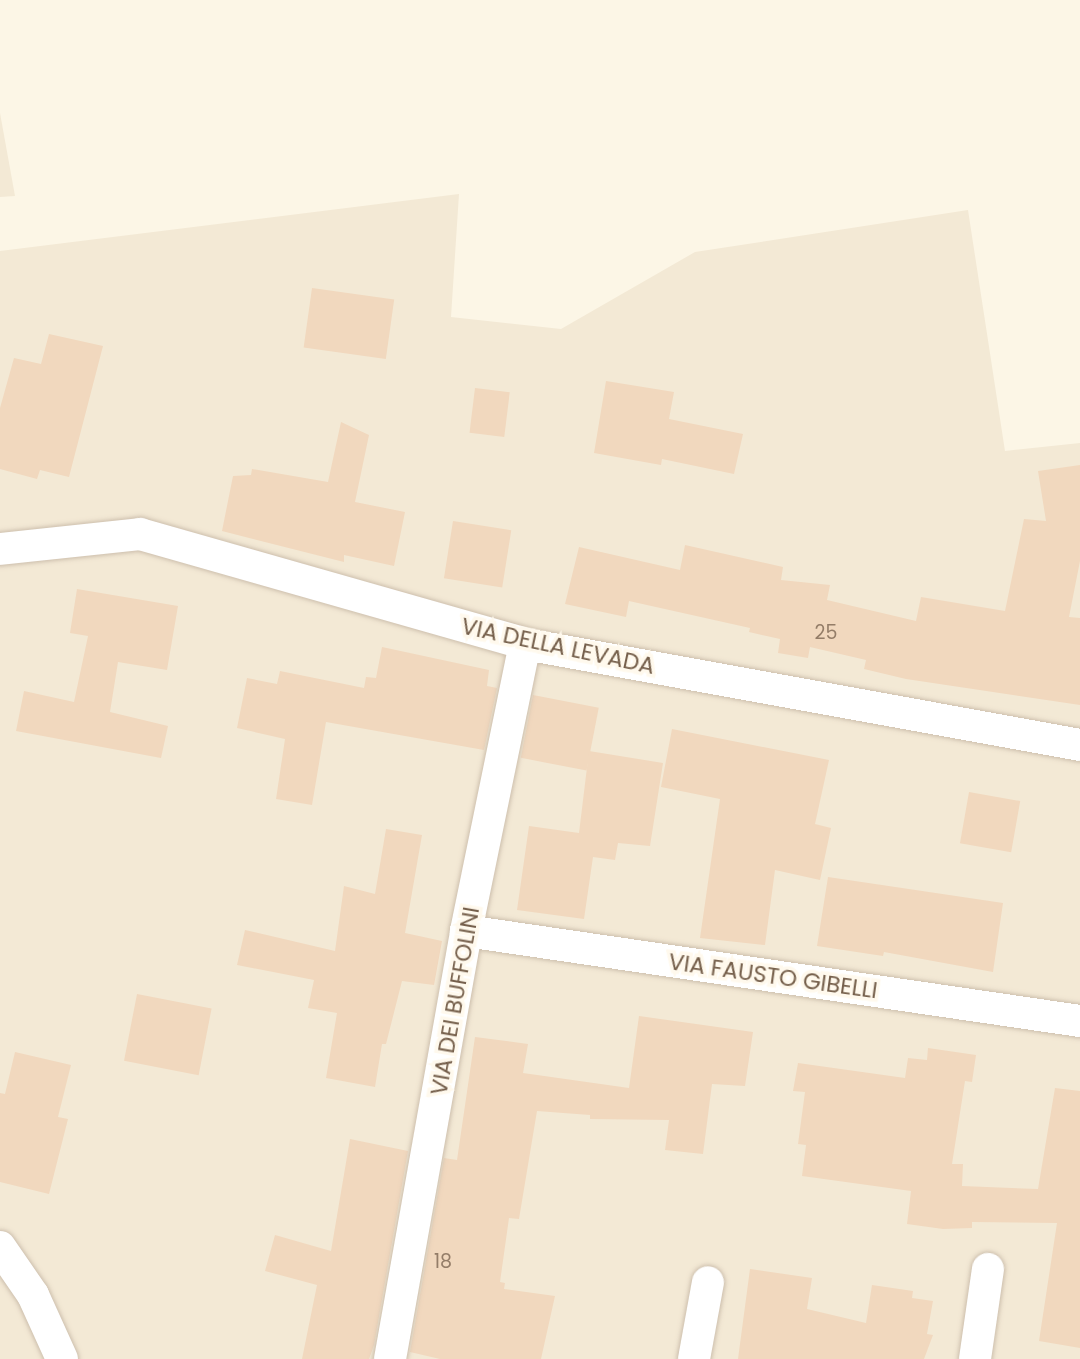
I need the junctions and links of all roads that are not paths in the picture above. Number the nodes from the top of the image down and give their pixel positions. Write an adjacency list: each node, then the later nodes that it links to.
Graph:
1 (0, 549): 2 (street, VIA DELLA LEVADA)
2 (525, 644): 3 (street, VIA DELLA LEVADA); 4 (street, VIA DEI BUFFOLINI)
3 (1080, 745)
4 (466, 930): 5 (street, VIA FAUSTO GIBELLI); 10 (street, VIA DEI BUFFOLINI)
5 (1080, 1021)
6 (0, 1247): 9 (street)
7 (988, 1269): 12 (street)
8 (708, 1282): 11 (street)
9 (62, 1359)
10 (390, 1359)
11 (694, 1359)
12 (975, 1359)

